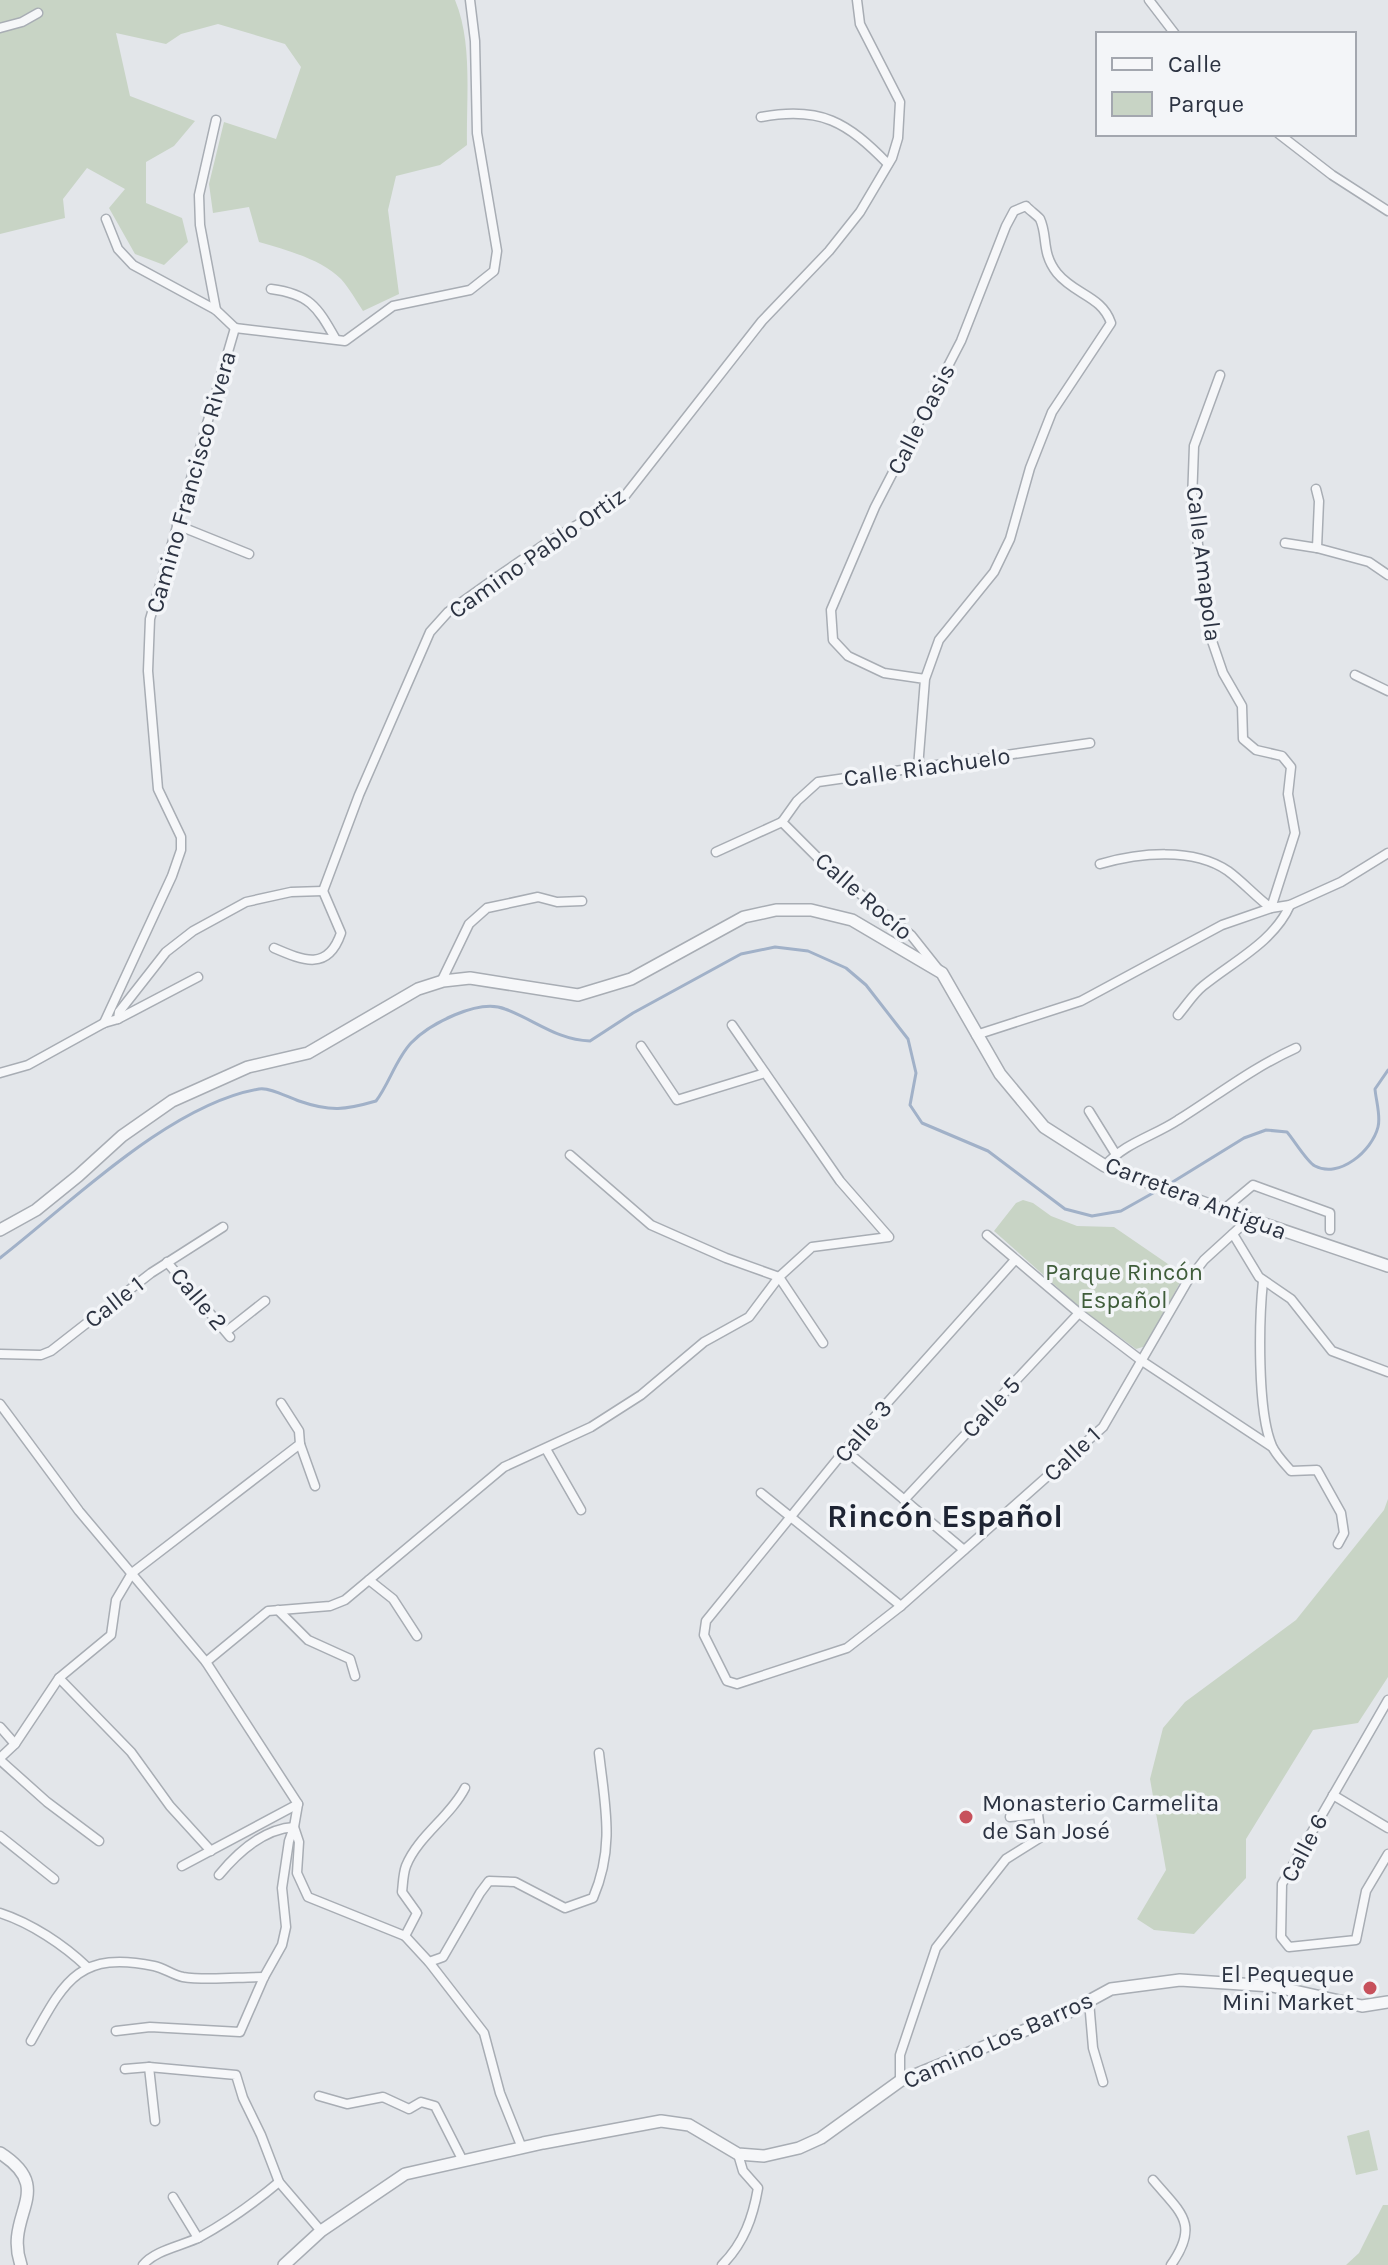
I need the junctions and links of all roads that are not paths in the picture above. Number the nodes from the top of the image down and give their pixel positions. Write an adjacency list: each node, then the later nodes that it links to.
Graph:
1 (470, 0): 16 (street, Camino Francisco Rivera)
2 (857, 0): 10 (street, Camino Pablo Ortiz)
3 (1149, 0): 6 (street)
4 (38, 13): 5 (street)
5 (0, 28)
6 (1173, 32)
7 (761, 117): 10 (street)
8 (216, 120): 14 (street)
9 (1282, 136): 11 (street)
10 (888, 164): 33 (street, Camino Pablo Ortiz)
11 (1388, 211)
12 (106, 219): 14 (street)
13 (271, 289): 16 (street)
14 (216, 310): 15 (street)
15 (235, 328): 16 (street, Camino Francisco Rivera); 19 (street, Camino Francisco Rivera)
16 (335, 338)
17 (1220, 375): 36 (street, Calle Amapola)
18 (1316, 489): 21 (street)
19 (177, 525): 22 (street); 43 (street, Camino Francisco Rivera)
20 (1285, 543): 21 (street)
21 (1317, 548): 23 (street)
22 (249, 554)
23 (1388, 575)
24 (1355, 675): 26 (street)
25 (925, 679): 25 (street, Calle Oasis); 28 (street)
26 (1388, 691)
27 (1090, 743): 28 (street, Calle Riachuelo)
28 (918, 768): 29 (street, Calle Riachuelo)
29 (782, 822): 30 (street); 38 (street, Calle Rocío)
30 (716, 852)
31 (1388, 853): 35 (street)
32 (1100, 864): 36 (street)
33 (323, 891): 37 (street); 42 (street)
34 (582, 901): 40 (street)
35 (1290, 905): 36 (street); 41 (street)
36 (1271, 908): 45 (street)
37 (274, 948)
38 (942, 973): 40 (street); 45 (street, Carretera Antigua)
39 (198, 977): 42 (street)
40 (441, 982): 57 (street)
41 (1178, 1015)
42 (118, 1019): 43 (street)
43 (104, 1023): 48 (street)
44 (732, 1025): 49 (street)
45 (976, 1035): 53 (street, Carretera Antigua)
46 (641, 1046): 49 (street)
47 (1296, 1048): 51 (street)
48 (0, 1073)
49 (765, 1073): 64 (street)
50 (1089, 1111): 51 (street)
51 (1115, 1153): 53 (street)
52 (570, 1155): 64 (street)
53 (1105, 1166): 54 (street, Carretera Antigua)
54 (1223, 1210): 55 (street, Carretera Antigua); 58 (street)
55 (1249, 1219): 59 (street, Calle 1); 63 (street, Carretera Antigua)
56 (223, 1227): 62 (street, Calle 1)
57 (0, 1230)
58 (1330, 1230)
59 (1233, 1234): 65 (street); 70 (street, Calle 1)
60 (987, 1235): 61 (street)
61 (1014, 1261): 67 (street); 77 (street, Calle 3)
62 (167, 1262): 66 (street, Calle 2); 69 (street, Calle 1)
63 (1388, 1266)
64 (779, 1277): 68 (street); 76 (street)
65 (1263, 1281): 71 (street); 75 (street)
66 (265, 1301)
67 (1079, 1313): 70 (street); 80 (street, Calle 5)
68 (823, 1343)
69 (0, 1354)
70 (1142, 1361): 75 (street); 84 (street, Calle 1)
71 (1388, 1372)
72 (281, 1403): 74 (street)
73 (0, 1404): 85 (street)
74 (300, 1444): 78 (street); 85 (street)
75 (1272, 1447): 83 (street)
76 (546, 1449): 81 (street); 86 (street)
77 (845, 1450): 80 (street); 82 (street, Calle 3)
78 (315, 1486)
79 (761, 1493): 82 (street)
80 (904, 1500): 84 (street)
81 (581, 1510)
82 (793, 1517): 87 (street); 93 (street, Calle 3)
83 (1338, 1544)
84 (964, 1550): 87 (street, Calle 1)
85 (132, 1573): 90 (street); 92 (street)
86 (369, 1580): 88 (street); 89 (street)
87 (901, 1606): 93 (street, Calle 1)
88 (278, 1610): 90 (street); 91 (street)
89 (417, 1636)
90 (206, 1662): 101 (street)
91 (355, 1676)
92 (59, 1678): 96 (street); 107 (street)
93 (756, 1678)
94 (1388, 1700): 100 (street, Calle 6)
95 (0, 1727): 96 (street)
96 (15, 1744): 98 (street)
97 (599, 1753): 114 (street)
98 (0, 1759): 106 (street)
99 (465, 1788): 113 (street)
100 (1333, 1795): 104 (street); 108 (street, Calle 6)
101 (298, 1804): 103 (street); 107 (street)
102 (1010, 1817): 123 (street)
103 (294, 1827): 110 (street); 113 (street); 116 (street)
104 (1388, 1828)
105 (0, 1836): 111 (street)
106 (99, 1841)
107 (211, 1851): 109 (street)
108 (1388, 1854)
109 (182, 1866)
110 (219, 1875)
111 (54, 1879)
112 (0, 1913): 115 (street)
113 (405, 1936): 114 (street)
114 (429, 1962): 127 (street)
115 (87, 1967): 116 (street); 120 (street)
116 (264, 1977): 119 (street)
117 (1089, 2001): 118 (street, Camino Los Barros); 123 (street, Camino Los Barros); 124 (street)
118 (1388, 2002)
119 (116, 2031)
120 (31, 2041)
121 (149, 2067): 122 (street); 126 (street); 132 (street)
122 (125, 2069)
123 (900, 2081): 129 (street, Camino Los Barros)
124 (1103, 2082)
125 (319, 2096): 130 (street)
126 (155, 2121)
127 (522, 2148): 129 (street); 130 (street)
128 (0, 2153): 136 (street)
129 (738, 2154): 139 (street)
130 (463, 2161): 134 (street)
131 (1153, 2180): 140 (street)
132 (279, 2182): 134 (street); 135 (street)
133 (173, 2197): 135 (street)
134 (321, 2231): 138 (street)
135 (198, 2238): 137 (street)
136 (21, 2265)
137 (143, 2265)
138 (284, 2265)
139 (722, 2265)
140 (1171, 2265)

